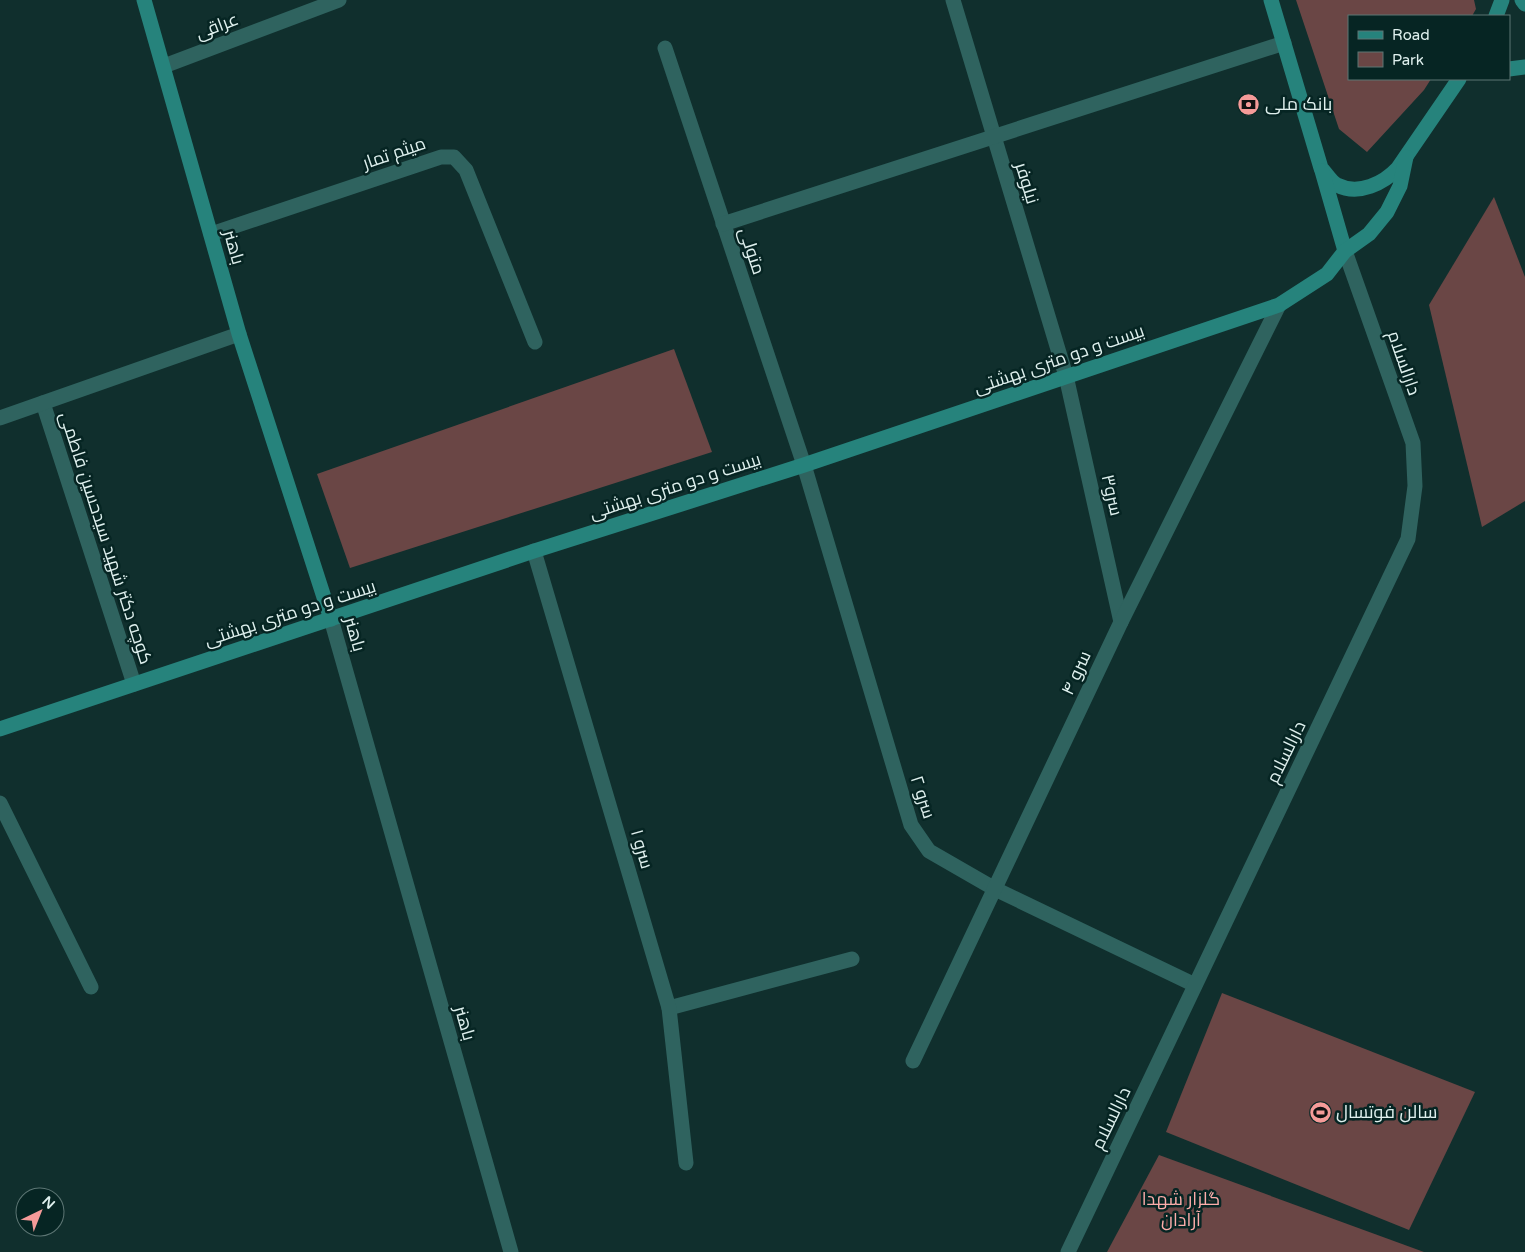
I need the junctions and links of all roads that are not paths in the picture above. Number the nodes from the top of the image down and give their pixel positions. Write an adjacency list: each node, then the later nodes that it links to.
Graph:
1 (144, 0): 11 (street, باهنر)
2 (339, 0): 11 (street, عراقی)
3 (953, 0): 15 (street, نیلوفر)
4 (1271, 0): 9 (street)
5 (1502, 0): 8 (street)
6 (1522, 0): 7 (street)
7 (1525, 4)
8 (1496, 15)
9 (1284, 43): 15 (street); 17 (street)
10 (665, 48): 18 (street, متولی)
11 (164, 66): 19 (street, باهنر)
12 (1525, 67): 13 (street)
13 (1510, 69)
14 (1458, 80): 16 (street)
15 (994, 136): 18 (street); 24 (street, نیلوفر)
16 (1406, 157): 17 (street); 20 (street, بیست و دو متری بهشتی)
17 (1321, 168): 20 (street)
18 (723, 224): 27 (street, متولی)
19 (211, 234): 22 (street, باهنر); 23 (street, میثم تمار)
20 (1345, 251): 21 (street, بیست و دو متری بهشتی); 36 (street, دارالسلام)
21 (1280, 305): 24 (street, بیست و دو متری بهشتی); 30 (street, سرو ۴)
22 (239, 334): 25 (street); 29 (street, باهنر)
23 (535, 342)
24 (1066, 376): 27 (street, بیست و دو متری بهشتی); 30 (street, سرو۳)
25 (43, 403): 26 (street); 31 (street, کوچه دکتر شهید سیدحسین فاطمی)
26 (0, 418)
27 (804, 465): 28 (street, بیست و دو متری بهشتی); 34 (street, سرو ۲)
28 (534, 551): 29 (street, بیست و دو متری بهشتی); 38 (street, سرو ۱)
29 (331, 619): 31 (street, بیست و دو متری بهشتی); 41 (street, باهنر)
30 (1122, 622): 34 (street, سرو ۴)
31 (134, 684): 32 (street, بیست و دو متری بهشتی)
32 (0, 729)
33 (0, 803): 37 (street)
34 (995, 889): 36 (street, سرو ۲); 39 (street, سرو ۴)
35 (852, 959): 38 (street)
36 (1195, 985): 42 (street, دارالسلام)
37 (91, 986)
38 (669, 1008): 40 (street, سرو ۱)
39 (913, 1061)
40 (686, 1163)
41 (511, 1252)
42 (1068, 1252)

